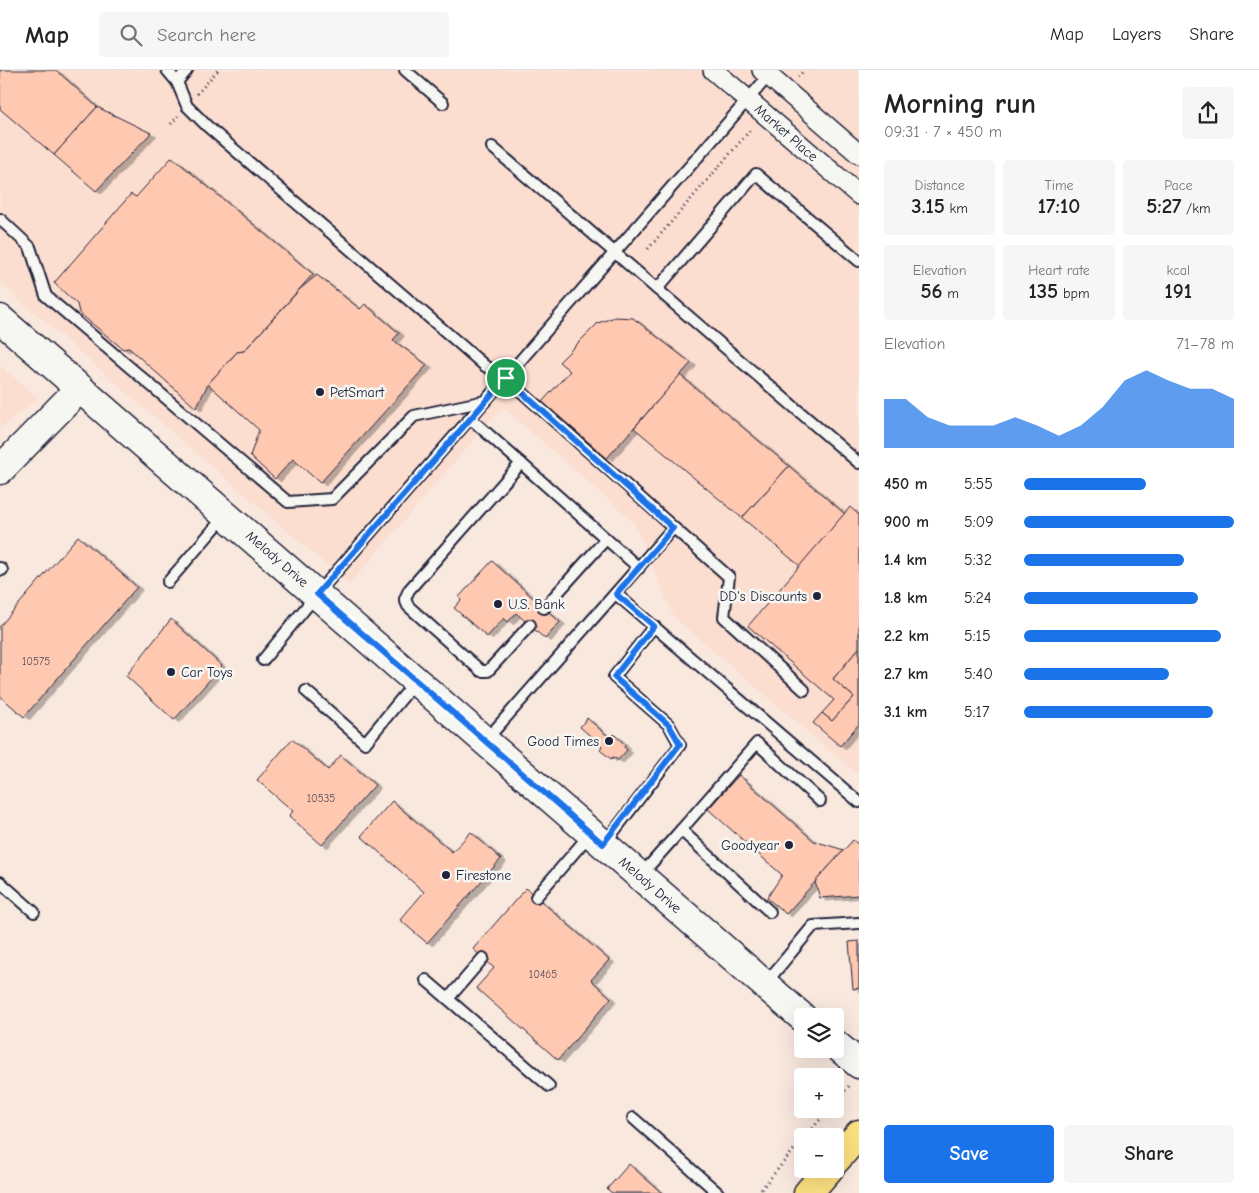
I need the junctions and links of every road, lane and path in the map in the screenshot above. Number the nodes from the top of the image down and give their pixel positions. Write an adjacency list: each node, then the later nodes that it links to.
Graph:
1 (167, 70): 7 (lane)
2 (187, 70): 7 (lane)
3 (404, 70): 10 (lane)
4 (713, 70): 9 (street, Market Place)
5 (804, 70): 8 (path)
6 (768, 72): 8 (street); 9 (lane)
7 (177, 82): 21 (lane)
8 (785, 91): 13 (street)
9 (748, 99): 11 (street, Market Place); 17 (lane)
10 (443, 103)
11 (765, 114): 14 (street, Market Place); 16 (path)
12 (492, 148): 17 (lane)
13 (859, 154)
14 (859, 195)
15 (0, 219): 23 (lane)
16 (648, 249)
17 (614, 252): 19 (lane); 21 (lane)
18 (859, 261): 19 (lane)
19 (657, 289): 26 (lane)
20 (0, 318): 22 (street, Melody Drive)
21 (506, 378): 23 (lane); 29 (lane)
22 (80, 388): 27 (street); 28 (street, Melody Drive)
23 (486, 401): 24 (lane)
24 (470, 418): 25 (lane); 33 (lane)
25 (521, 463): 30 (lane); 36 (lane)
26 (859, 463)
27 (0, 470)
28 (226, 515): 32 (lane); 33 (street, Melody Drive)
29 (673, 528): 31 (lane); 40 (lane)
30 (606, 539): 31 (lane); 35 (lane)
31 (639, 568): 34 (lane)
32 (168, 582)
33 (317, 594): 38 (lane); 39 (street, Melody Drive)
34 (616, 594): 37 (lane); 42 (lane)
35 (544, 608)
36 (530, 625)
37 (654, 626): 44 (lane); 46 (lane)
38 (263, 660)
39 (416, 681): 41 (lane); 42 (street, Melody Drive)
40 (804, 690)
41 (306, 691)
42 (485, 741): 46 (street, Melody Drive)
43 (820, 801): 45 (lane)
44 (859, 802)
45 (680, 830): 47 (lane); 51 (lane)
46 (597, 839): 47 (street, Melody Drive); 49 (lane)
47 (640, 876): 55 (street, Melody Drive)
48 (0, 882): 50 (lane)
49 (536, 897)
50 (34, 912)
51 (770, 912)
52 (859, 923): 55 (lane)
53 (483, 958): 56 (lane)
54 (426, 980): 56 (lane)
55 (764, 984): 57 (street, Melody Drive)
56 (448, 999): 60 (lane)
57 (794, 1010)
58 (844, 1056): 59 (street)
59 (856, 1072): 61 (path)
60 (549, 1086)
61 (844, 1089)
62 (633, 1118): 69 (lane)
63 (821, 1118): 64 (path)
64 (813, 1128)
65 (859, 1134): 67 (main road)
66 (794, 1150): 70 (path)
67 (844, 1152)
68 (821, 1178): 71 (main road)
69 (718, 1193)
70 (758, 1193)
71 (808, 1193)

